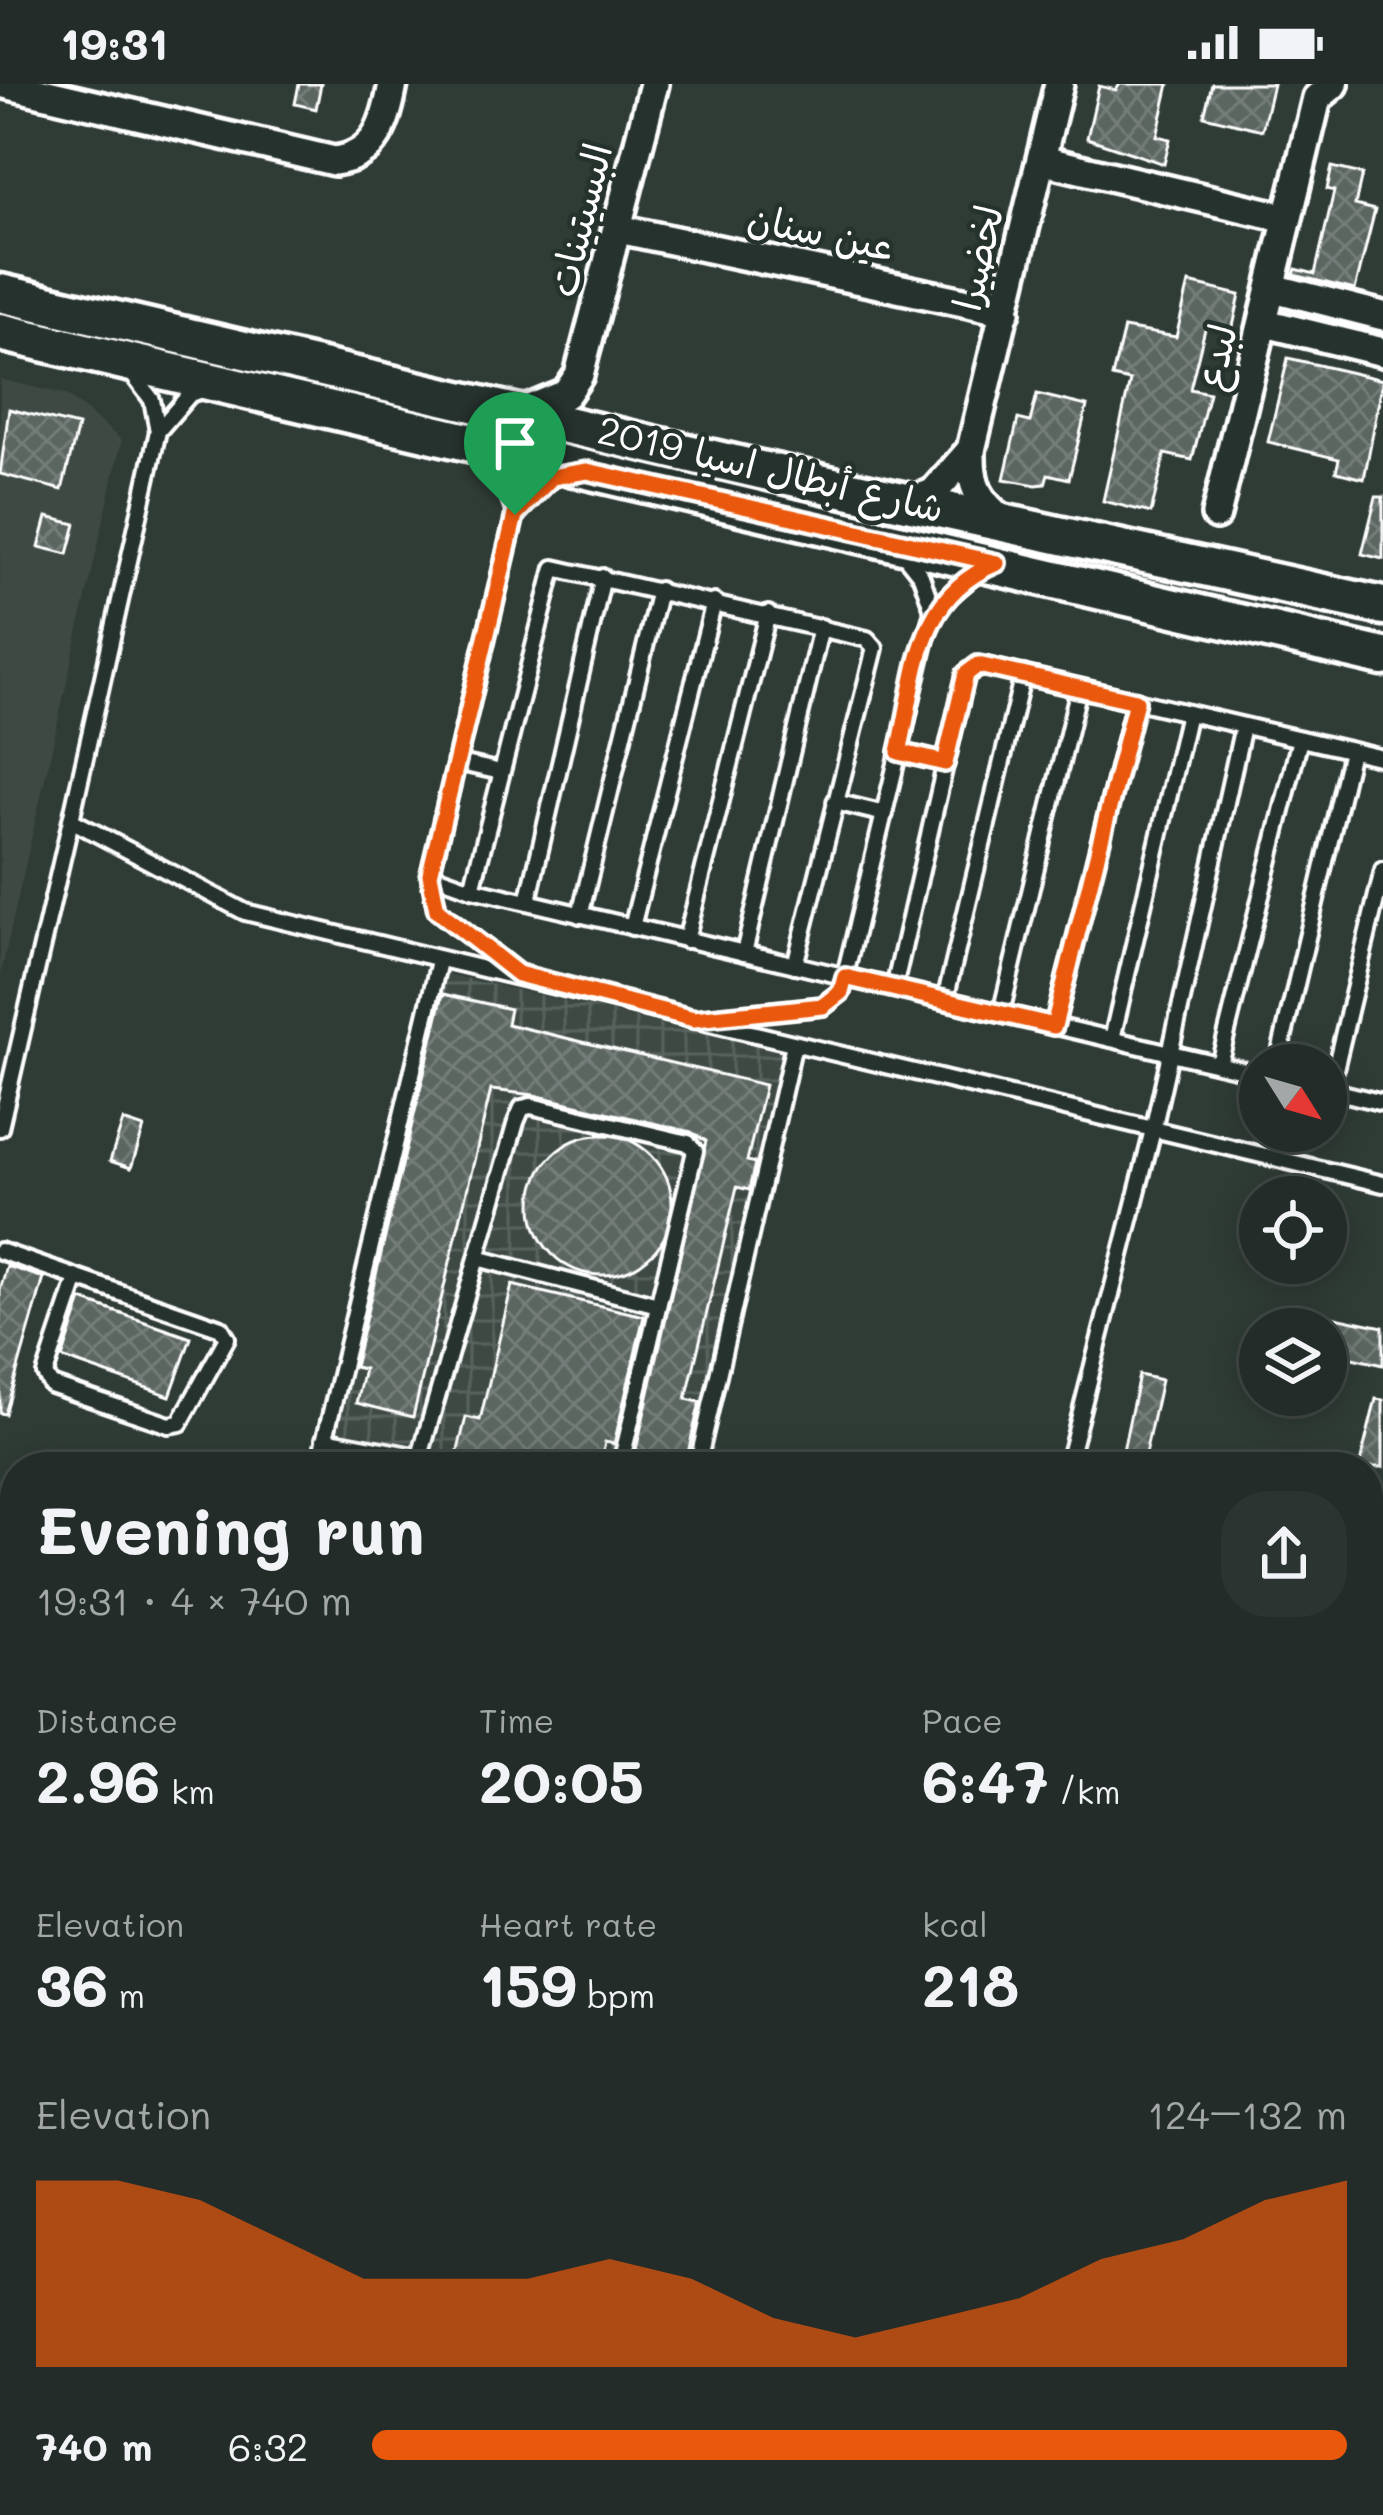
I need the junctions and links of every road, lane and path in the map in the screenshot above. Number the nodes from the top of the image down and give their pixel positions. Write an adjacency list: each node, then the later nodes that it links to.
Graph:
1 (5, 84): 6 (street)
2 (393, 84): 6 (street)
3 (654, 84): 9 (street, البسيتينات)
4 (1059, 84): 7 (street, لخضيرا)
5 (1334, 84): 8 (street, لبدع)
6 (68, 91)
7 (1042, 160): 8 (street); 12 (street, لخضيرا)
8 (1287, 218): 10 (street, لبدع)
9 (619, 229): 12 (street, عين سنان); 18 (street, البسيتينات)
10 (1273, 288): 13 (street); 14 (street, لبدع)
11 (0, 293): 20 (main road, شارع أبطال اسيا 2019)
12 (1006, 311): 24 (street, لخضيرا)
13 (1383, 316)
14 (1264, 323): 16 (street); 27 (street, لبدع)
15 (0, 332): 17 (main road, شارع أبطال اسيا 2019)
16 (1383, 352)
17 (111, 358): 19 (main road, شارع أبطال اسيا 2019); 21 (lane)
18 (579, 375): 20 (street); 22 (street)
19 (221, 383): 21 (lane); 23 (main road, شارع أبطال اسيا 2019)
20 (520, 412): 22 (main road, شارع أبطال اسيا 2019)
21 (158, 431): 54 (lane)
22 (614, 434): 26 (main road, شارع أبطال اسيا 2019)
23 (464, 444): 25 (main road, شارع أبطال اسيا 2019); 28 (lane)
24 (970, 450): 26 (street, لخضيرا); 29 (street, لخضيرا)
25 (587, 471): 28 (lane); 30 (main road, شارع أبطال اسيا 2019)
26 (908, 502): 29 (main road, شارع أبطال اسيا 2019)
27 (1216, 514)
28 (515, 515): 49 (lane)
29 (1008, 524): 35 (main road, شارع أبطال اسيا 2019)
30 (885, 539): 31 (main road, شارع أبطال اسيا 2019); 36 (lane)
31 (997, 563): 36 (lane); 39 (main road, شارع أبطال اسيا 2019)
32 (603, 577): 33 (lane); 51 (lane); 58 (lane)
33 (659, 590): 34 (lane); 59 (lane)
34 (714, 602): 37 (lane); 60 (lane)
35 (1383, 606)
36 (933, 610): 47 (lane)
37 (768, 614): 38 (lane); 61 (lane)
38 (821, 627): 52 (lane); 62 (lane)
39 (1383, 657)
40 (1023, 674): 41 (lane); 50 (lane); 68 (lane)
41 (1079, 688): 42 (lane); 69 (lane)
42 (1136, 701): 43 (lane); 71 (lane)
43 (1188, 713): 44 (lane); 72 (lane)
44 (1244, 726): 45 (lane); 76 (lane)
45 (1300, 739): 46 (lane); 77 (lane)
46 (1352, 751): 48 (lane); 74 (lane)
47 (899, 752): 50 (lane); 53 (lane)
48 (1383, 758)
49 (456, 762): 51 (lane); 56 (lane)
50 (945, 763): 67 (lane)
51 (501, 772): 57 (lane)
52 (835, 802): 53 (lane); 64 (lane)
53 (885, 814): 66 (lane)
54 (71, 820): 63 (lane); 81 (lane)
55 (1383, 870): 75 (lane)
56 (430, 874): 57 (lane); 65 (lane)
57 (472, 890): 58 (lane)
58 (528, 902): 59 (lane)
59 (580, 915): 60 (lane)
60 (632, 927): 61 (lane)
61 (686, 940): 62 (lane)
62 (743, 953): 64 (lane)
63 (440, 961): 65 (lane); 88 (lane)
64 (795, 965): 66 (lane)
65 (518, 974): 70 (lane)
66 (845, 977): 67 (lane); 70 (lane)
67 (893, 988): 68 (lane)
68 (945, 1000): 69 (lane)
69 (1001, 1013): 71 (lane)
70 (694, 1019): 73 (lane)
71 (1054, 1026): 72 (lane)
72 (1112, 1039): 76 (lane)
73 (794, 1044): 82 (lane); 93 (lane)
74 (1282, 1044)
75 (1340, 1044)
76 (1169, 1053): 77 (lane); 82 (lane)
77 (1219, 1064): 78 (lane)
78 (1239, 1069)
79 (1347, 1094): 80 (lane)
80 (1383, 1103)
81 (0, 1127)
82 (1153, 1130): 83 (lane); 94 (lane)
83 (1383, 1184)
84 (0, 1251): 86 (lane)
85 (477, 1258): 87 (lane); 87 (lane); 91 (lane)
86 (76, 1278): 86 (lane)
87 (658, 1305): 92 (lane)
88 (324, 1439): 89 (lane); 90 (lane)
89 (321, 1452)
90 (377, 1452)
91 (421, 1452)
92 (624, 1452)
93 (700, 1452)
94 (1071, 1452)

